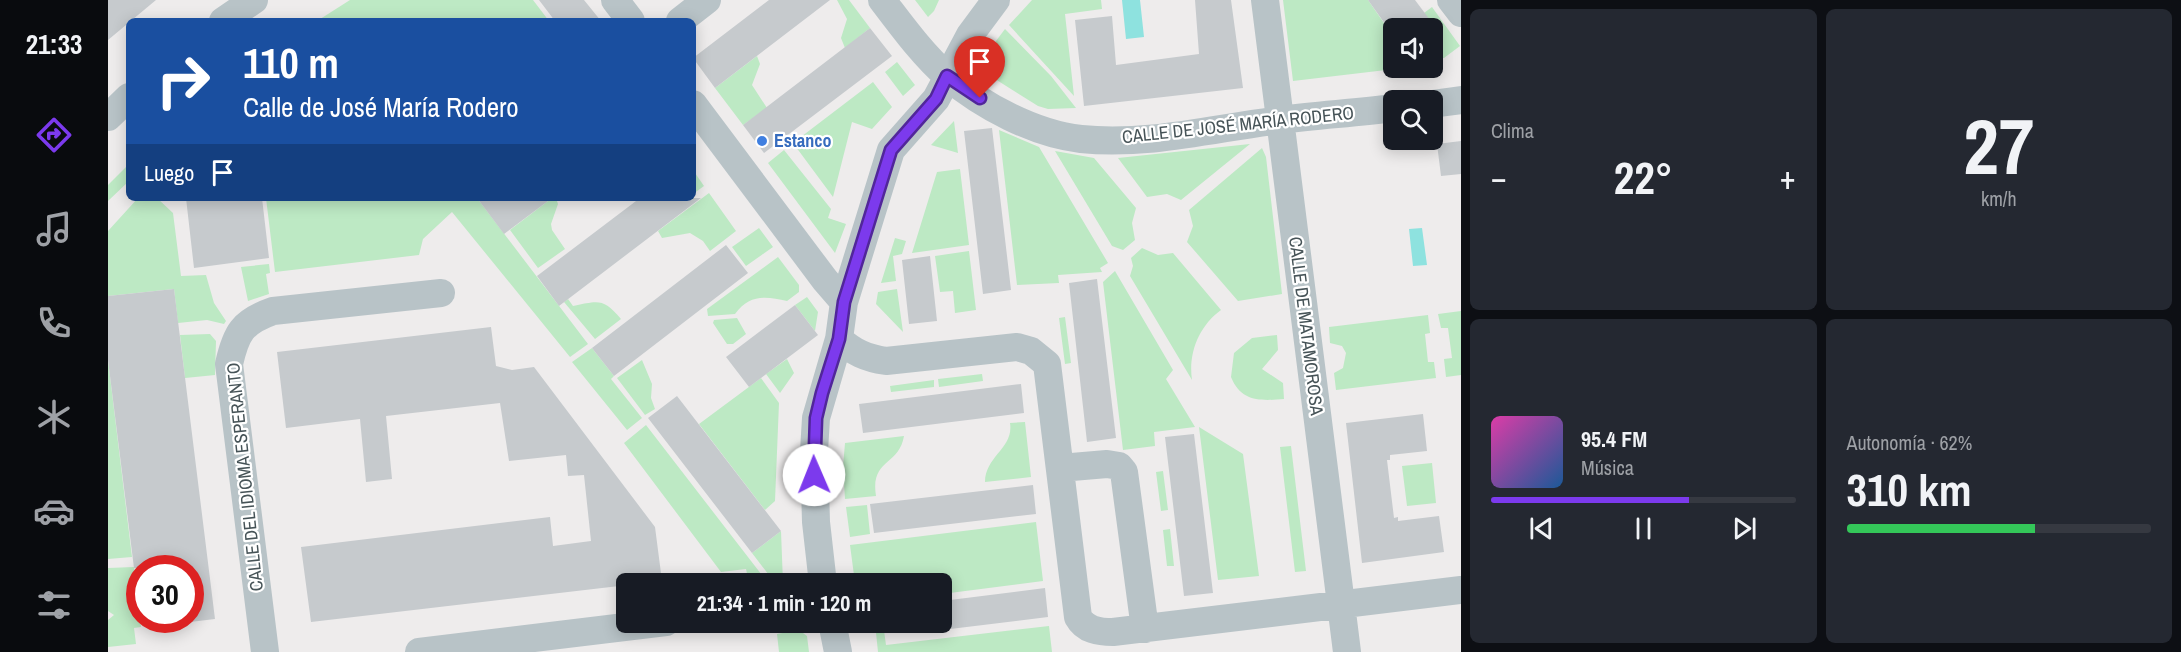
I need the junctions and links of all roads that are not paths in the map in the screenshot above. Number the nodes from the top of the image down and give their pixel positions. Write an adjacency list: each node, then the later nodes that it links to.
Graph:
1 (254, 0): 9 (street)
2 (615, 0): 10 (street)
3 (707, 0): 11 (street)
4 (882, 0): 12 (street, CALLE DE JOSÉ MARÍA RODERO)
5 (996, 0): 12 (street)
6 (1265, 0): 19 (street, CALLE DE MATAMOROSA)
7 (1451, 0): 8 (street)
8 (1461, 13)
9 (227, 18)
10 (629, 18)
11 (684, 18)
12 (947, 76): 19 (street, CALLE DE JOSÉ MARÍA RODERO); 21 (street)
13 (126, 100): 18 (street)
14 (1461, 100): 15 (street)
15 (1443, 102)
16 (696, 108): 21 (street)
17 (1383, 109): 19 (street, CALLE DE JOSÉ MARÍA RODERO)
18 (108, 117)
19 (1280, 120): 26 (street, CALLE DE MATAMOROSA)
20 (441, 293): 31 (street, CALLE DEL IDIOMA ESPERANTO)
21 (844, 302): 22 (street)
22 (839, 339): 23 (street); 24 (street)
23 (1060, 468): 28 (street); 28 (street)
24 (822, 573)
25 (1461, 590): 26 (street)
26 (1340, 604): 28 (street); 34 (street, CALLE DE MATAMOROSA)
27 (616, 629): 30 (street)
28 (1145, 629)
29 (834, 633): 33 (street)
30 (488, 648): 32 (street)
31 (265, 652)
32 (419, 652)
33 (838, 652)
34 (1347, 652)

